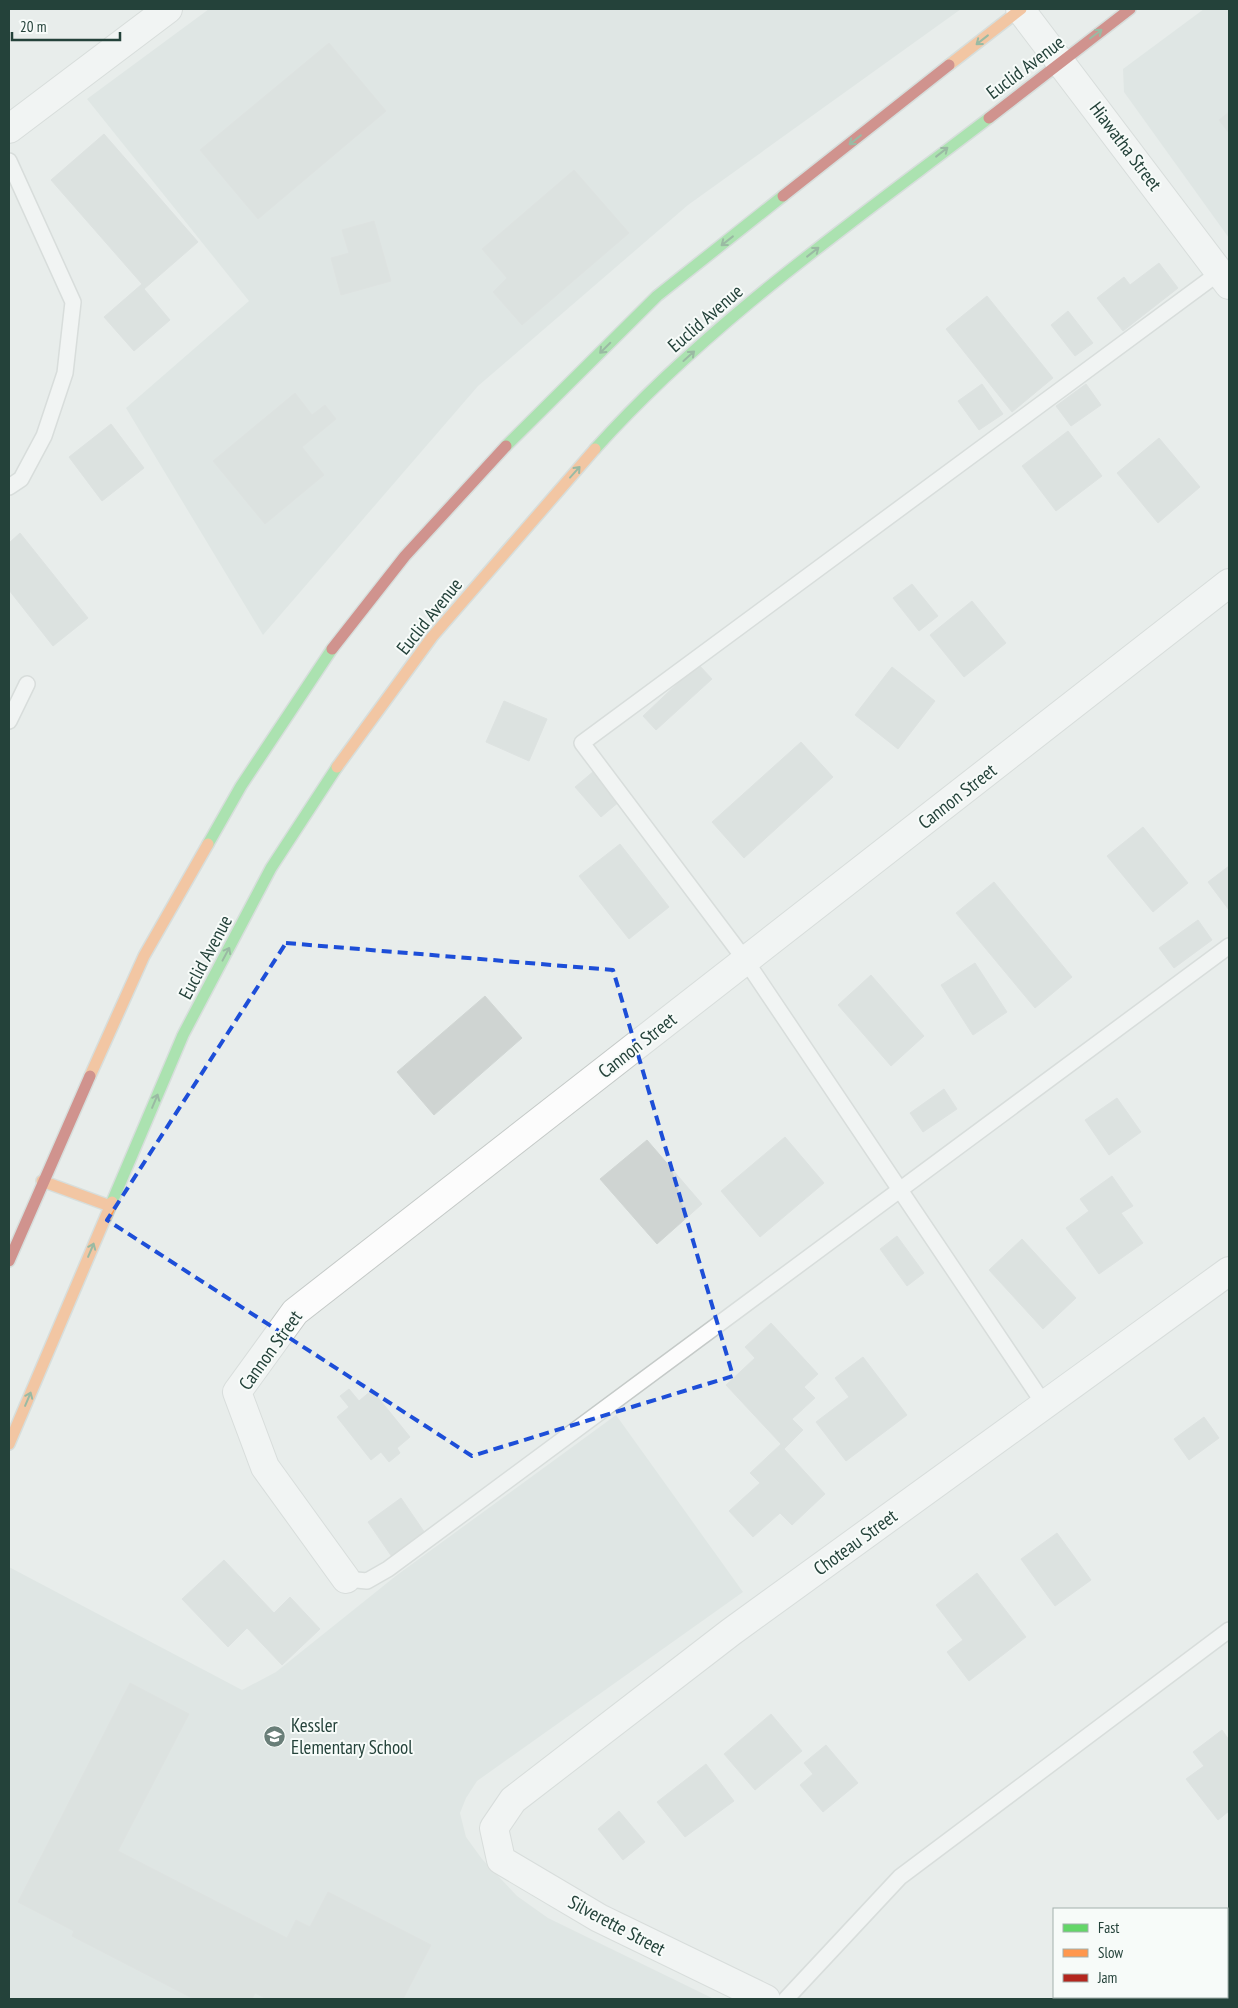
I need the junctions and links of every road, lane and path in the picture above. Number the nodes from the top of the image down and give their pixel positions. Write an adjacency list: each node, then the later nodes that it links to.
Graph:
1 (168, 9): 5 (street)
2 (1021, 9): 4 (street, Hiawatha Street); 14 (highway, one-way to 14)
3 (1130, 9): 4 (highway, Euclid Avenue, one-way to 3)
4 (1061, 60): 7 (street, Hiawatha Street); 16 (highway, Euclid Avenue, one-way to 4)
5 (9, 129)
6 (9, 161): 8 (lane)
7 (1226, 274): 13 (lane)
8 (9, 487)
9 (1229, 583): 13 (street, Cannon Street)
10 (27, 684): 11 (lane)
11 (9, 721)
12 (1229, 946): 15 (lane)
13 (746, 961): 15 (lane); 21 (street, Cannon Street)
14 (42, 1181): 16 (highway); 17 (highway)
15 (899, 1192): 19 (lane); 21 (lane)
16 (110, 1206): 20 (highway, Euclid Avenue, one-way to 16)
17 (9, 1261)
18 (1229, 1271): 19 (street, Choteau Street)
19 (1044, 1404): 23 (street, Choteau Street)
20 (9, 1444)
21 (346, 1579)
22 (1229, 1630): 25 (lane)
23 (494, 1828): 24 (street, Silverette Street)
24 (766, 1999)
25 (786, 1999)

